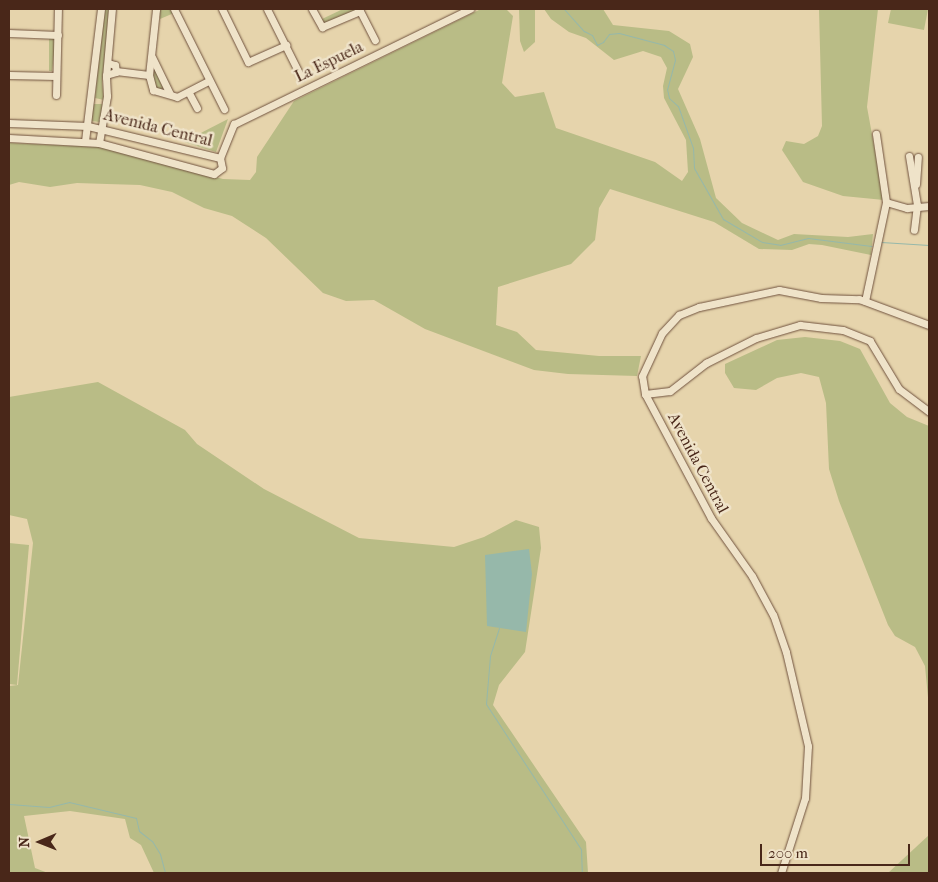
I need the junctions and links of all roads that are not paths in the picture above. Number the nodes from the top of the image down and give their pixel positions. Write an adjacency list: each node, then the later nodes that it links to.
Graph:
1 (58, 9): 12 (street)
2 (101, 9): 27 (street)
3 (112, 9): 16 (street)
4 (156, 9): 15 (street)
5 (174, 9): 23 (street)
6 (222, 9): 14 (street)
7 (267, 9): 14 (street)
8 (312, 9): 10 (street)
9 (470, 9): 40 (street, La Espuela)
10 (360, 10): 13 (street)
11 (9, 34): 12 (street)
12 (58, 35): 21 (street)
13 (375, 40)
14 (286, 45): 22 (street)
15 (152, 57): 20 (street); 25 (street)
16 (108, 63): 17 (street); 19 (street)
17 (116, 71): 19 (street); 20 (street)
18 (9, 75): 21 (street)
19 (106, 75): 28 (street)
20 (149, 75): 25 (street)
21 (56, 76): 26 (street)
22 (301, 78)
23 (209, 81): 24 (street); 30 (street)
24 (190, 93): 25 (street); 29 (street)
25 (170, 94)
26 (56, 95)
27 (92, 99): 28 (street); 32 (street)
28 (106, 100): 33 (street)
29 (197, 108)
30 (224, 109)
31 (9, 123): 32 (street, Avenida Central)
32 (88, 126): 33 (street, Avenida Central); 36 (street)
33 (102, 128): 37 (street); 40 (street, Avenida Central)
34 (876, 134): 42 (street)
35 (9, 138): 36 (street, Avenida Central)
36 (86, 141): 37 (street, Avenida Central)
37 (99, 144): 40 (street, Avenida Central)
38 (909, 156): 41 (street)
39 (918, 157): 41 (street)
40 (220, 158)
41 (914, 189): 43 (street)
42 (886, 202): 43 (street); 46 (street)
43 (917, 205): 44 (street); 45 (street)
44 (929, 206)
45 (914, 230)
46 (865, 301): 47 (street, Avenida Central); 48 (street, Avenida Central)
47 (929, 325)
48 (645, 394): 49 (street); 50 (street, Avenida Central)
49 (929, 412)
50 (781, 873)

